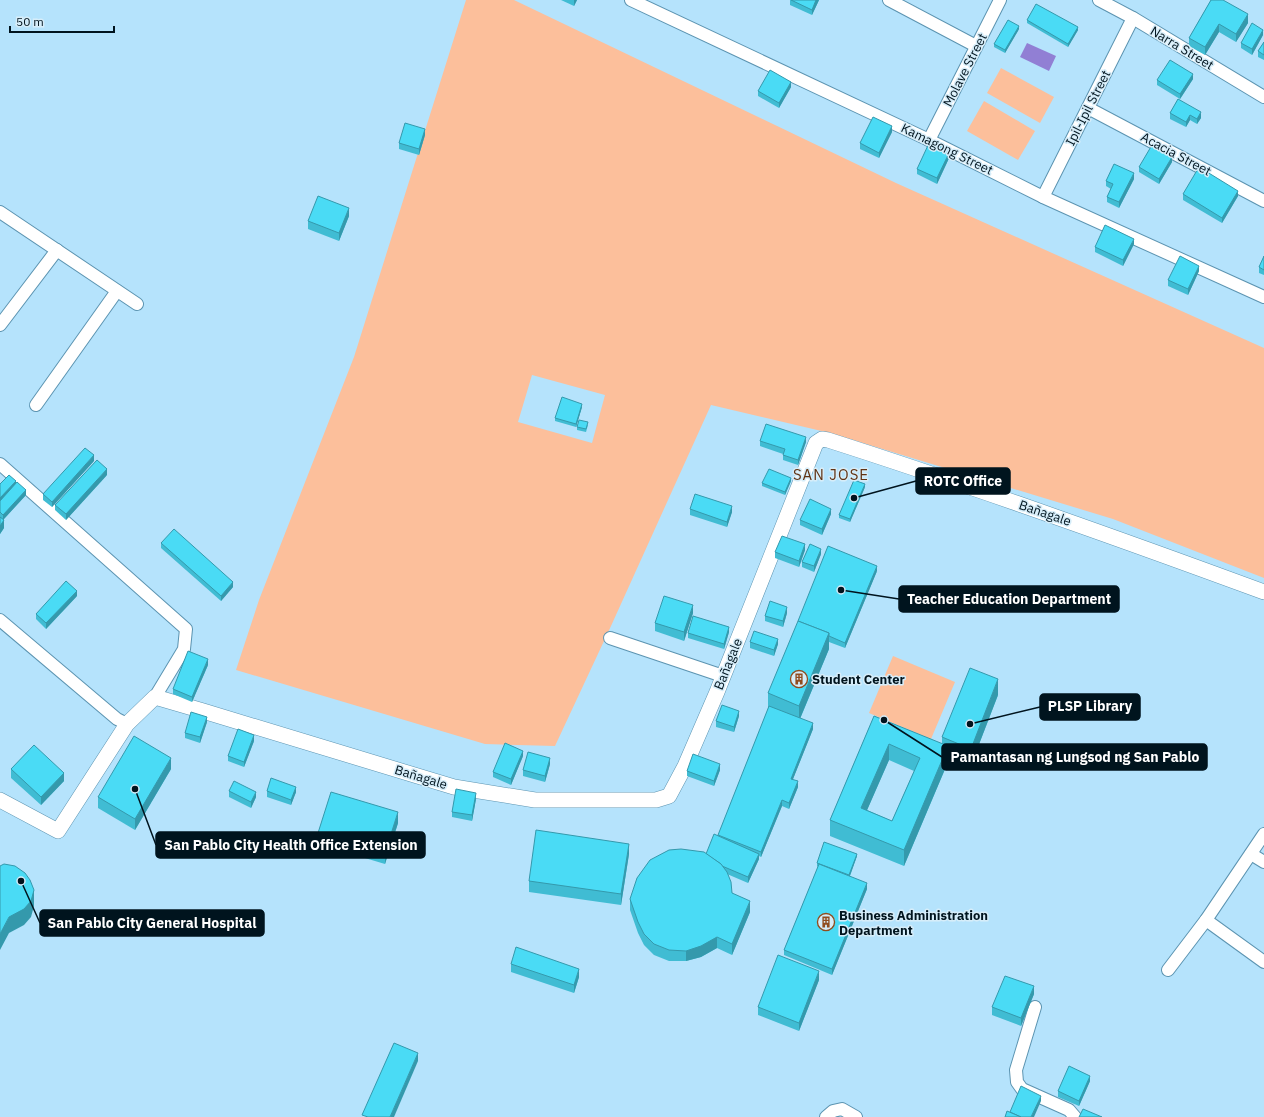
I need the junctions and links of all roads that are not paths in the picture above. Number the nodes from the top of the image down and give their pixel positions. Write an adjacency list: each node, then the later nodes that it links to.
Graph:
1 (632, 0): 9 (street, Kamagong Street)
2 (889, 0): 6 (street)
3 (1000, 0): 6 (street, Molave Street)
4 (1099, 0): 5 (street, Narra Street)
5 (1133, 18): 7 (street, Narra Street); 8 (street, Ipil-Ipil Street)
6 (976, 46): 9 (street, Molave Street)
7 (1264, 97)
8 (1088, 108): 10 (street, Ipil-Ipil Street); 11 (street, Acacia Street)
9 (930, 140): 10 (street, Kamagong Street)
10 (1043, 197): 15 (street, Kamagong Street)
11 (1264, 201)
12 (0, 212): 13 (street)
13 (57, 250): 14 (street); 17 (street)
14 (117, 290): 16 (street); 18 (street)
15 (1264, 297)
16 (137, 304)
17 (0, 325)
18 (36, 406)
19 (0, 464): 24 (street)
20 (1264, 592): 23 (street, Bañagale)
21 (0, 620): 25 (street)
22 (610, 638): 23 (street)
23 (723, 676): 24 (street, Bañagale)
24 (154, 697): 25 (street)
25 (127, 724): 26 (street)
26 (0, 800)
27 (1264, 834): 28 (street)
28 (1251, 854): 29 (street); 30 (street)
29 (1264, 862)
30 (1206, 920): 31 (street); 32 (street)
31 (1264, 962)
32 (1168, 970)
33 (1035, 1007): 36 (street)
34 (826, 1117): 35 (street)
35 (856, 1117)
36 (1075, 1117)

